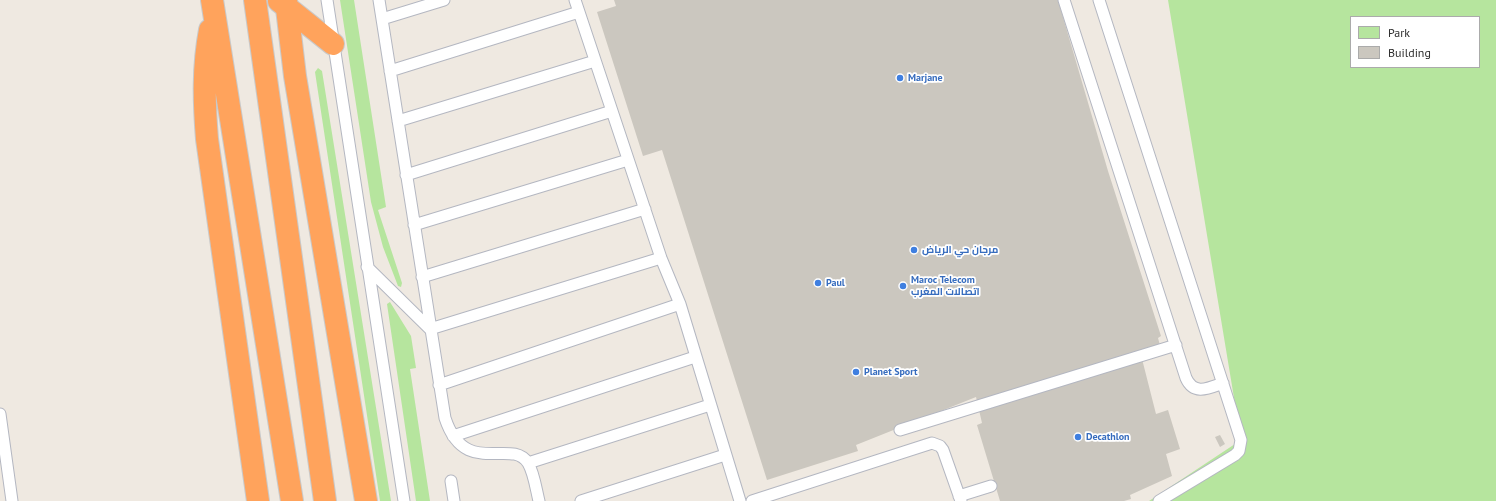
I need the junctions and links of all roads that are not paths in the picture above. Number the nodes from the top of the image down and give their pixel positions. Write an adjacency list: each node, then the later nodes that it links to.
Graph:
1 (255, 0): 42 (highway)
2 (327, 0): 12 (lane)
3 (379, 0): 11 (lane)
4 (444, 0): 11 (lane)
5 (575, 0): 10 (lane)
6 (1064, 0): 26 (lane)
7 (1099, 0): 28 (lane)
8 (283, 2): 12 (highway); 43 (highway)
9 (213, 6): 40 (highway); 41 (highway)
10 (578, 12): 13 (lane); 14 (lane)
11 (382, 20): 14 (lane)
12 (333, 44): 22 (lane)
13 (595, 61): 15 (lane); 16 (lane)
14 (390, 70): 16 (lane)
15 (612, 111): 17 (lane); 18 (lane)
16 (398, 121): 18 (lane)
17 (628, 160): 19 (lane); 20 (lane)
18 (406, 175): 20 (lane)
19 (645, 209): 21 (lane); 23 (lane)
20 (414, 226): 23 (lane)
21 (661, 258): 24 (lane); 25 (lane)
22 (367, 267): 25 (lane); 44 (lane)
23 (422, 277): 25 (lane)
24 (680, 304): 27 (lane); 29 (lane)
25 (430, 329): 29 (lane)
26 (1176, 345): 28 (lane); 32 (lane)
27 (694, 357): 30 (lane); 33 (lane)
28 (1223, 383): 50 (lane)
29 (439, 385): 33 (lane)
30 (710, 405): 34 (lane); 35 (lane)
31 (0, 414): 39 (lane)
32 (900, 430)
33 (453, 436): 35 (lane)
34 (725, 455): 47 (lane); 48 (lane)
35 (528, 463): 46 (lane)
36 (451, 481): 45 (lane)
37 (991, 486): 38 (lane)
38 (959, 496): 49 (lane)
39 (12, 501)
40 (258, 501)
41 (292, 501)
42 (325, 501)
43 (366, 501)
44 (404, 501)
45 (454, 501)
46 (539, 501)
47 (581, 501)
48 (740, 501)
49 (752, 501)
50 (1159, 501)

